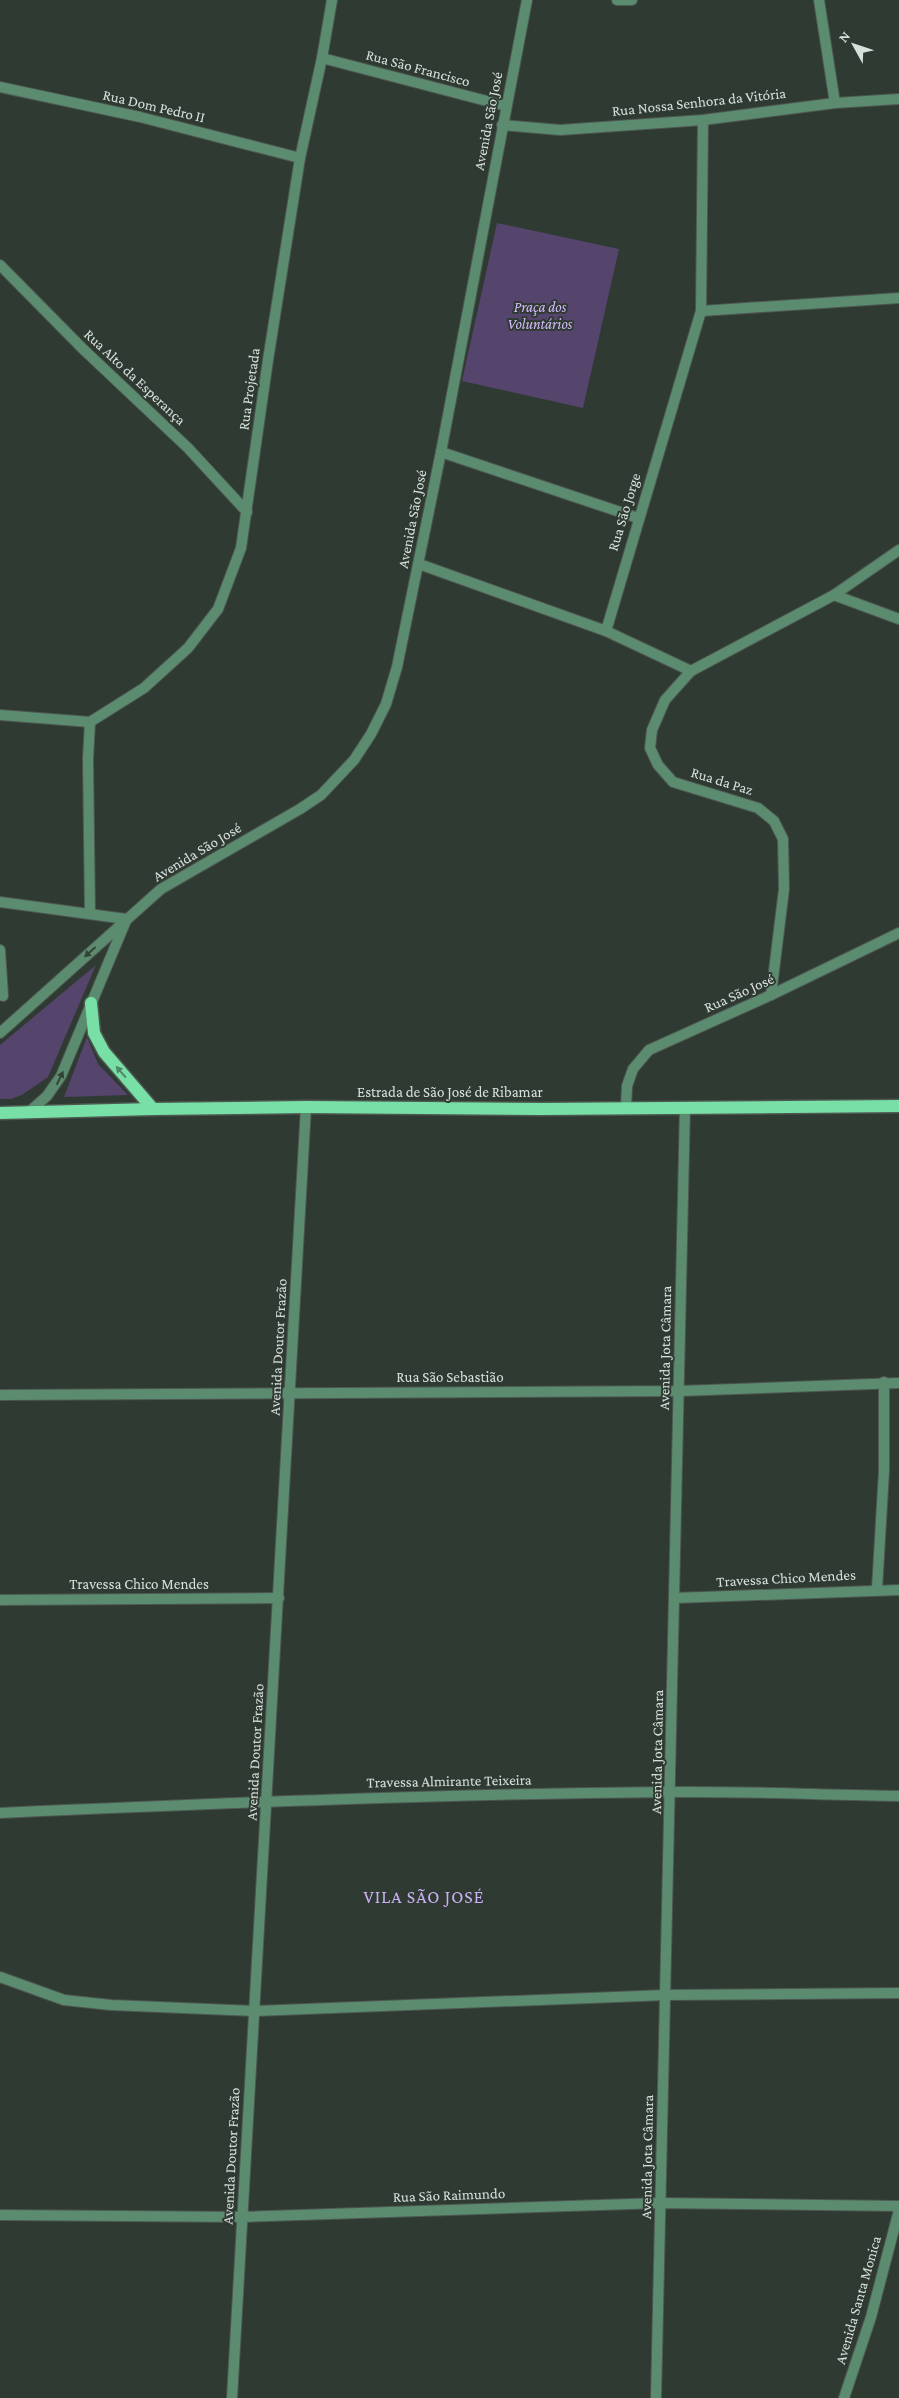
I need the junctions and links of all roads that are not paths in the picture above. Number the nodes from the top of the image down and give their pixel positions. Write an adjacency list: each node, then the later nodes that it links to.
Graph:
1 (332, 0): 6 (street, Rua Projetada)
2 (527, 0): 10 (street, Avenida São José)
3 (617, 0): 4 (street)
4 (632, 0)
5 (819, 0): 9 (street)
6 (322, 58): 10 (street, Rua São Francisco); 13 (street, Rua Projetada)
7 (0, 87): 13 (street, Rua Dom Pedro II)
8 (899, 99): 9 (street, Rua Nossa Senhora da Vitória)
9 (835, 103): 11 (street, Rua Nossa Senhora da Vitória)
10 (506, 106): 12 (street, Avenida São José)
11 (703, 120): 12 (street, Rua Nossa Senhora da Vitória); 16 (street, Rua São Jorge)
12 (502, 125): 17 (street, Avenida São José)
13 (300, 158): 18 (street, Rua Projetada)
14 (0, 265): 18 (street, Rua Alto da Esperança)
15 (899, 298): 16 (street)
16 (701, 311): 19 (street, Rua São Jorge)
17 (441, 452): 19 (street); 21 (street, Avenida São José)
18 (247, 512): 27 (street, Rua Projetada)
19 (638, 518): 24 (street, Rua São Jorge)
20 (899, 550): 22 (street, Rua da Paz)
21 (419, 564): 24 (street); 30 (street, Avenida São José)
22 (834, 595): 23 (street); 25 (street, Rua da Paz)
23 (899, 619)
24 (606, 631): 25 (street)
25 (691, 671): 33 (street, Rua da Paz)
26 (0, 715): 27 (street)
27 (90, 722): 29 (street)
28 (0, 902): 29 (street)
29 (90, 914): 30 (street)
30 (126, 919): 35 (street, Avenida São José); 36 (street, Avenida São José, one-way to 36)
31 (899, 933): 33 (street, Rua São José)
32 (0, 950): 34 (street)
33 (771, 995): 39 (street, Rua São José)
34 (3, 996)
35 (90, 1003): 41 (main road, one-way to 35); 43 (street, Avenida São José, one-way to 35)
36 (0, 1032)
37 (899, 1106): 40 (main road, Estrada de São José de Ribamar)
38 (306, 1107): 39 (main road, Estrada de São José de Ribamar); 41 (main road, Estrada de São José de Ribamar); 47 (street, Avenida Doutor Frazão)
39 (626, 1107): 40 (main road, Estrada de São José de Ribamar)
40 (685, 1108): 46 (street, Avenida Jota Câmara)
41 (153, 1109): 43 (main road, Estrada de São José de Ribamar)
42 (0, 1114): 43 (main road, Estrada de São José de Ribamar)
43 (28, 1114)
44 (884, 1382): 45 (street, Rua São Sebastião); 46 (street, Rua São Sebastião); 49 (street)
45 (899, 1383)
46 (679, 1391): 47 (street, Rua São Sebastião); 52 (street, Avenida Jota Câmara)
47 (290, 1393): 48 (street, Rua São Sebastião); 51 (street, Avenida Doutor Frazão)
48 (0, 1395)
49 (877, 1589): 50 (street, Travessa Chico Mendes); 52 (street, Travessa Chico Mendes)
50 (899, 1590)
51 (279, 1598): 53 (street, Travessa Chico Mendes); 56 (street, Avenida Doutor Frazão)
52 (675, 1598): 54 (street, Avenida Jota Câmara)
53 (0, 1600)
54 (671, 1792): 55 (street, Travessa Almirante Teixeira); 56 (street, Travessa Almirante Teixeira); 60 (street, Avenida Jota Câmara)
55 (899, 1796)
56 (267, 1800): 57 (street, Travessa Almirante Teixeira); 61 (street, Avenida Doutor Frazão)
57 (0, 1813)
58 (0, 1978): 61 (street)
59 (899, 1993): 60 (street)
60 (666, 1995): 61 (street); 62 (street, Avenida Jota Câmara)
61 (255, 2011): 65 (street, Avenida Doutor Frazão)
62 (661, 2203): 63 (street, Rua São Raimundo); 65 (street, Rua São Raimundo); 67 (street, Avenida Jota Câmara)
63 (899, 2208): 68 (street, Avenida Santa Monica)
64 (0, 2215): 65 (street, Rua São Raimundo)
65 (242, 2217): 66 (street, Avenida Doutor Frazão)
66 (232, 2398)
67 (656, 2398)
68 (844, 2398)

